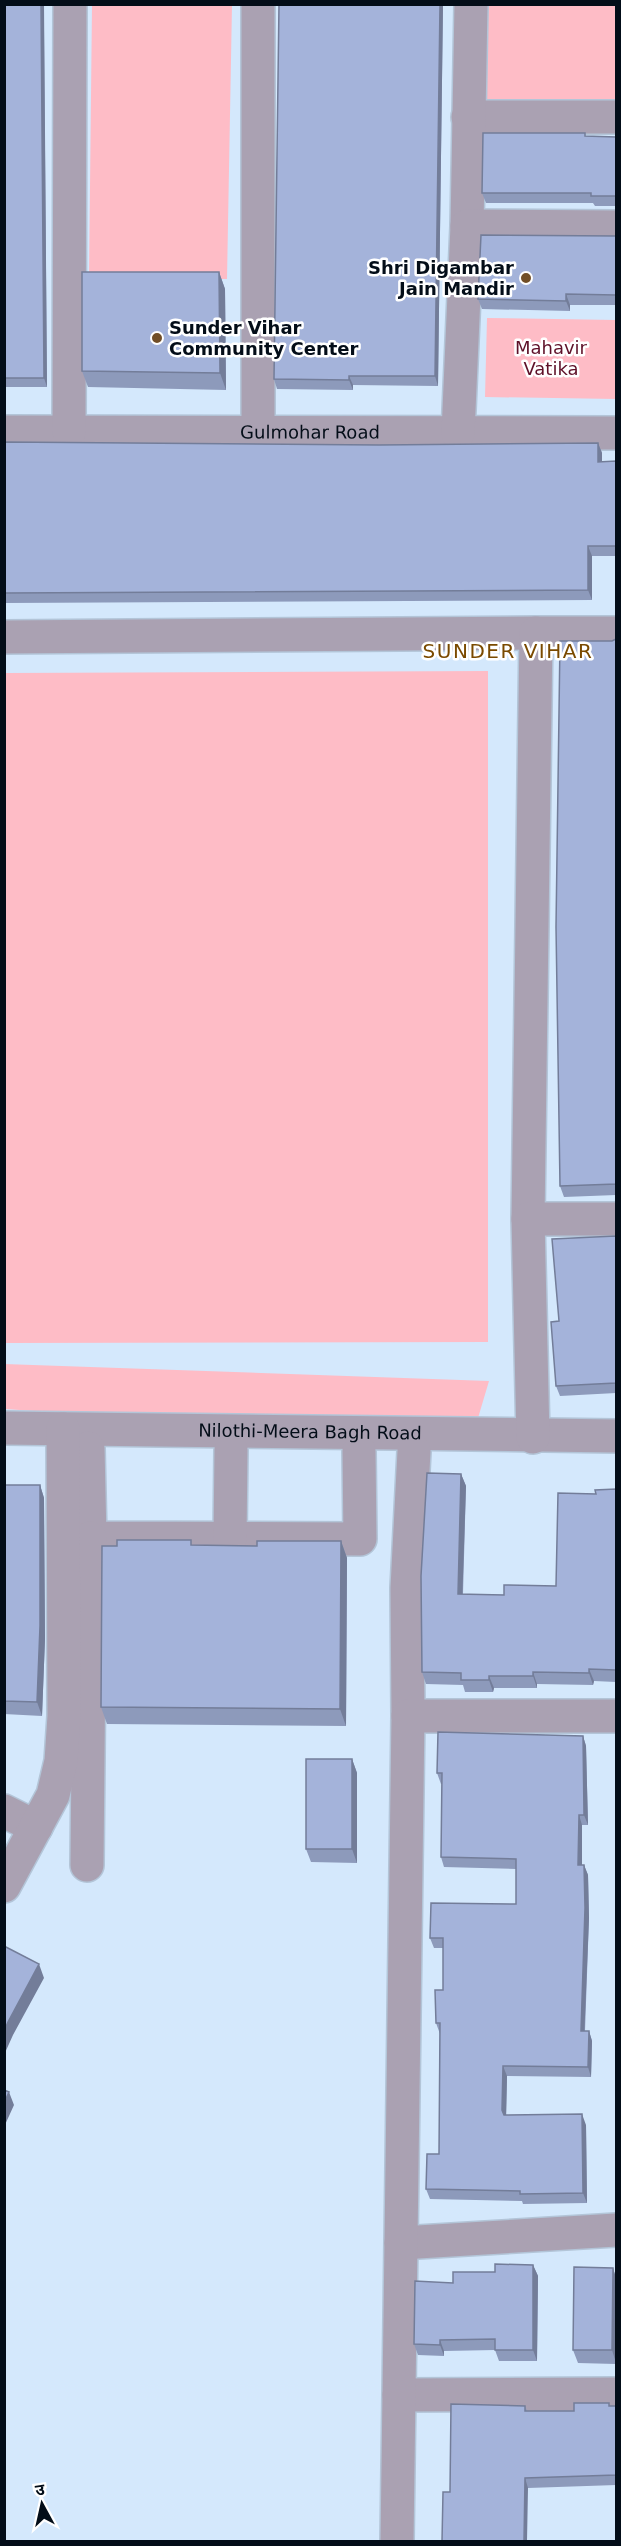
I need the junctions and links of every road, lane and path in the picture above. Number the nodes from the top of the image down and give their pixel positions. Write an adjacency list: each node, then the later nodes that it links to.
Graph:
1 (70, 4): 9 (street)
2 (258, 4): 10 (street)
3 (471, 4): 4 (street)
4 (468, 117): 5 (street); 6 (street)
5 (616, 117)
6 (466, 226): 7 (street); 11 (street)
7 (616, 227)
8 (4, 432): 9 (street, Gulmohar Road)
9 (69, 432): 10 (street, Gulmohar Road)
10 (258, 432): 11 (street, Gulmohar Road)
11 (458, 433): 12 (street, Gulmohar Road)
12 (616, 433)
13 (536, 633): 14 (street); 15 (street); 16 (street)
14 (616, 633)
15 (4, 637)
16 (528, 1219): 17 (street); 20 (street)
17 (616, 1219)
18 (4, 1428): 21 (street, Nilothi-Meera Bagh Road)
19 (616, 1436): 20 (street, Nilothi-Meera Bagh Road)
20 (533, 1437): 21 (street, Nilothi-Meera Bagh Road)
21 (71, 1442): 22 (street, Nilothi-Meera Bagh Road); 23 (street, Nilothi-Meera Bagh Road); 27 (street); 32 (street)
22 (4, 1448)
23 (231, 1450): 24 (street, Nilothi-Meera Bagh Road); 28 (street)
24 (359, 1451): 25 (street, Nilothi-Meera Bagh Road); 28 (street)
25 (414, 1451): 26 (street, Nilothi-Meera Bagh Road); 29 (street)
26 (616, 1452)
27 (90, 1538): 28 (street); 33 (street)
28 (230, 1539)
29 (408, 1716): 30 (street); 36 (street)
30 (616, 1716)
31 (4, 1811): 32 (street)
32 (36, 1827): 34 (street)
33 (87, 1865)
34 (4, 1886)
35 (616, 2230): 36 (street)
36 (401, 2243): 38 (street)
37 (616, 2394): 38 (street)
38 (399, 2395): 39 (street)
39 (397, 2541)

